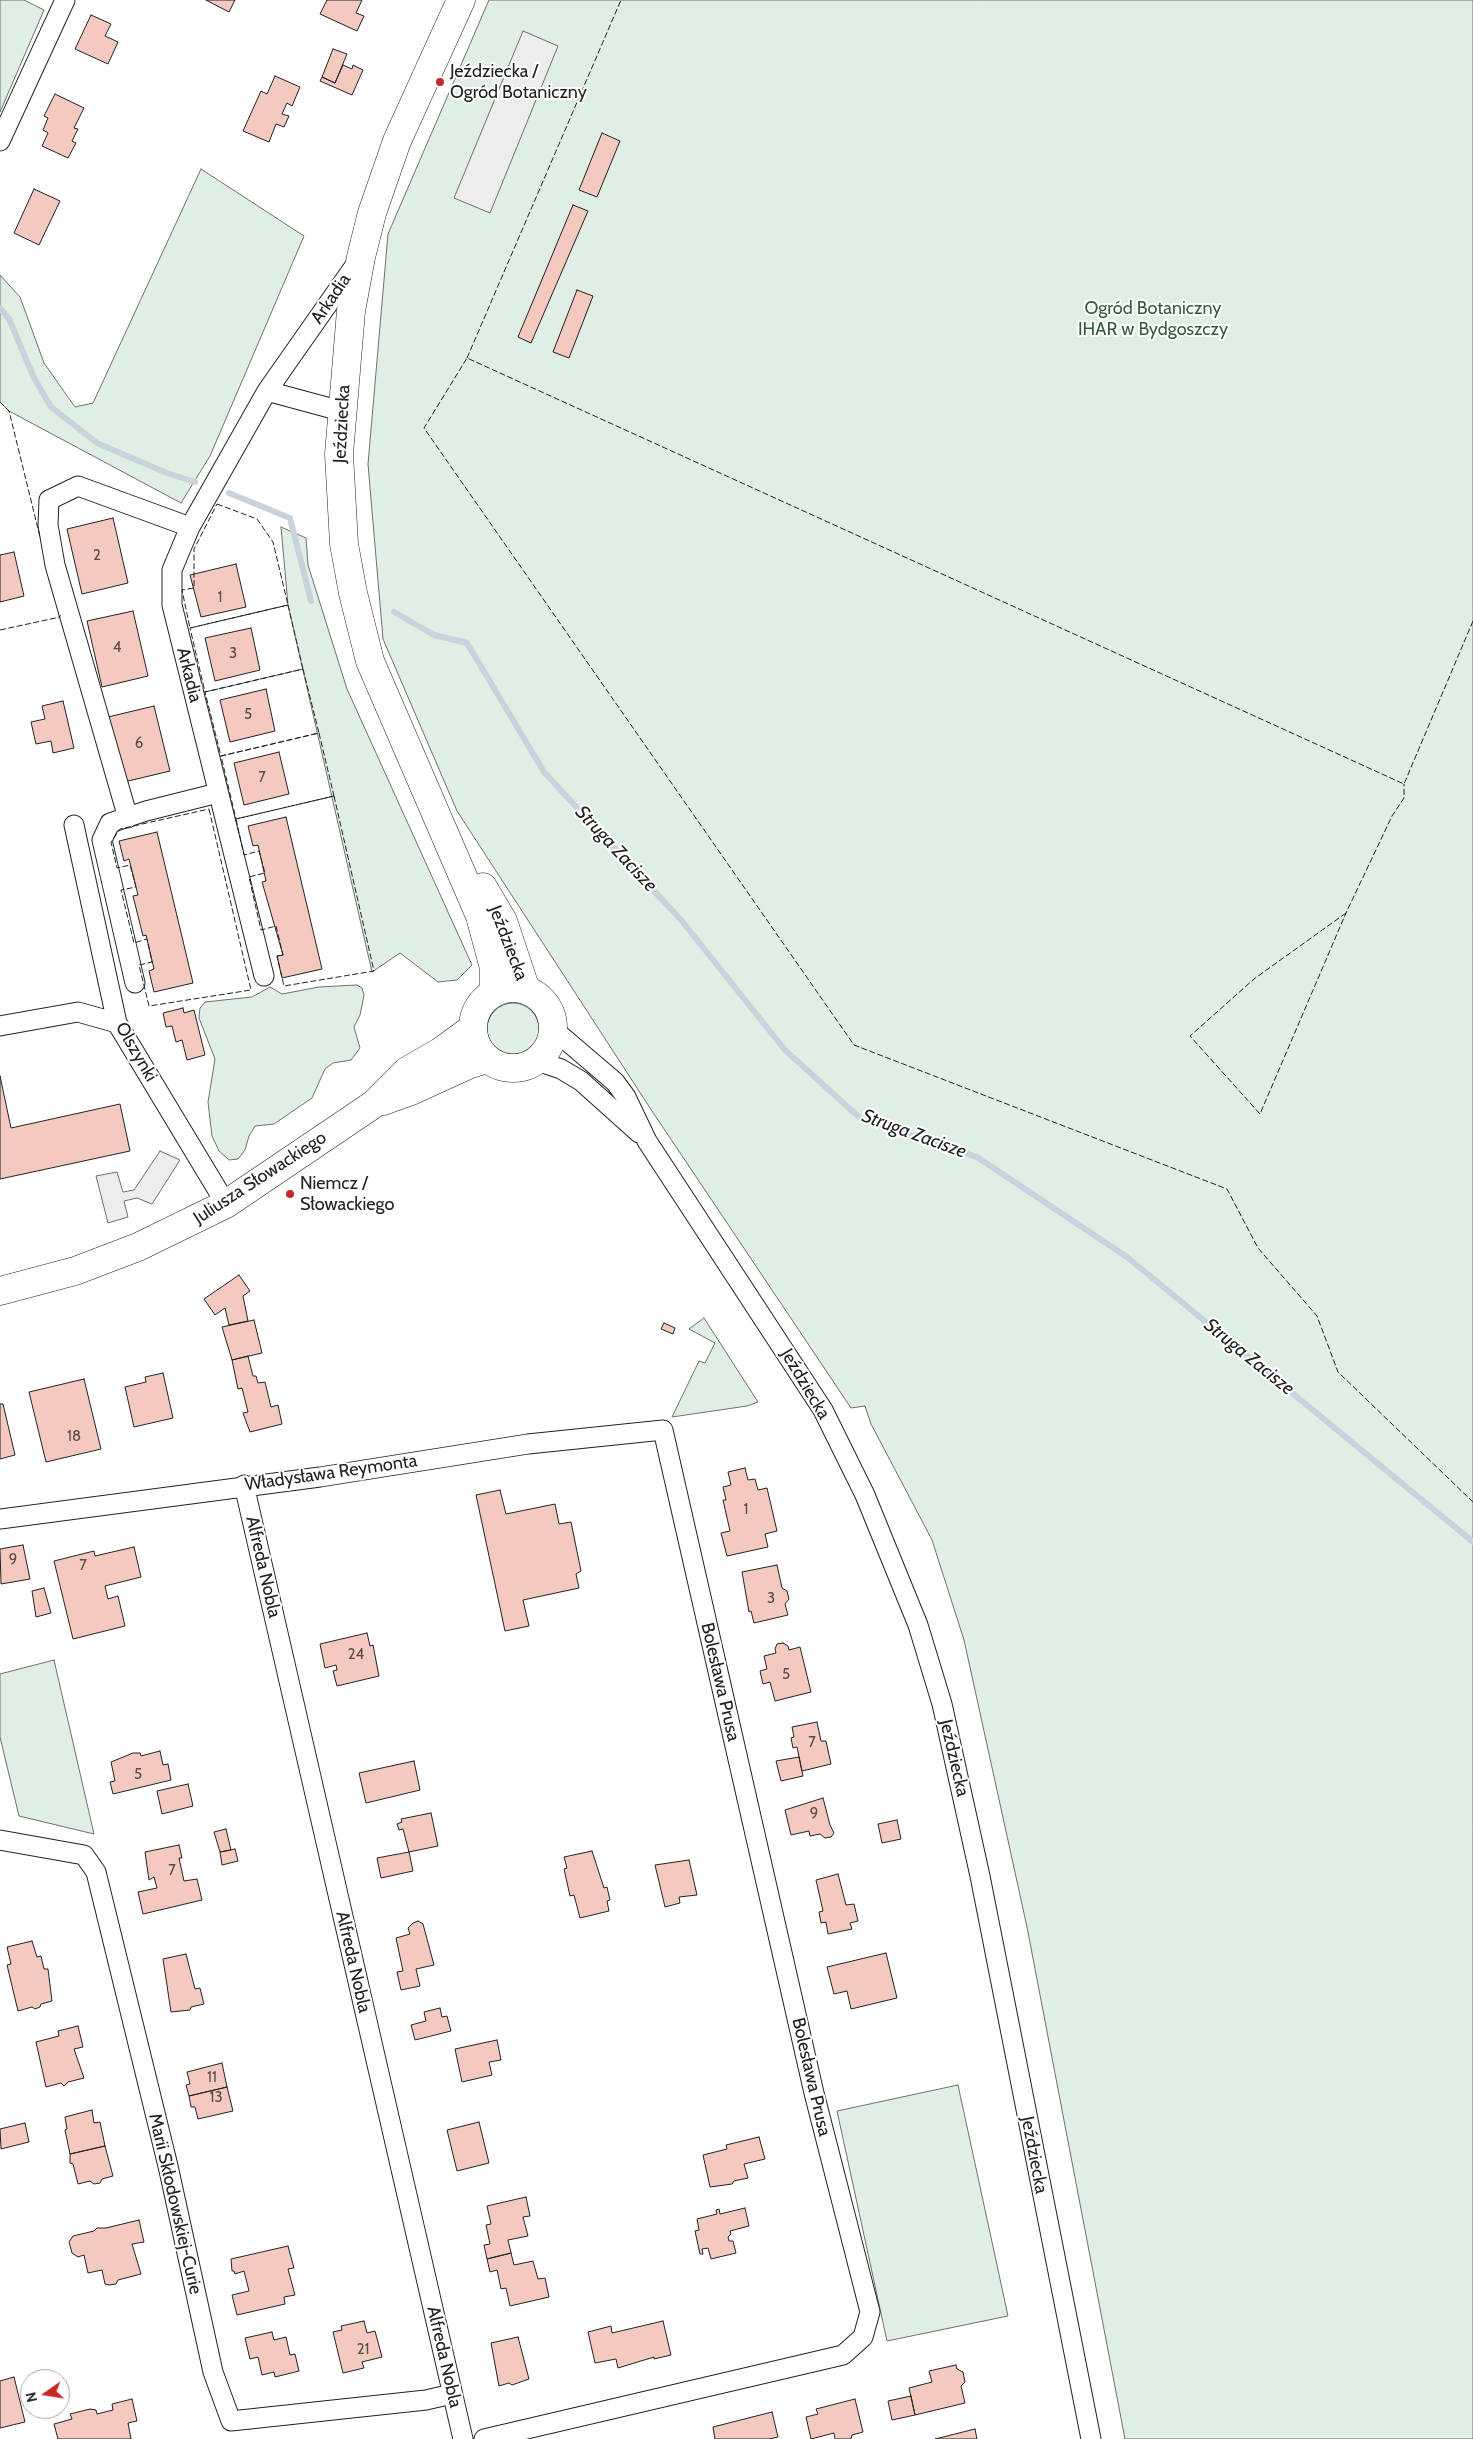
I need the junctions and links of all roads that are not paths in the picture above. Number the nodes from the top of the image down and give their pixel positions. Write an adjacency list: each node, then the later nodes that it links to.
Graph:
1 (66, 0): 3 (street)
2 (461, 0): 4 (street, Jeździecka)
3 (0, 141)
4 (361, 257): 5 (street, Arkadia); 6 (street, Jeździecka)
5 (267, 390): 6 (street); 7 (street, Arkadia)
6 (341, 410): 11 (street, Jeździecka)
7 (190, 527): 8 (street, Arkadia); 9 (street)
8 (218, 793): 9 (street); 12 (street, Arkadia)
9 (128, 818): 13 (street)
10 (74, 825): 16 (street, Olszynki)
11 (453, 848): 14 (street, Jeździecka); 15 (street, Jeździecka)
12 (264, 976)
13 (135, 983)
14 (526, 990): 15 (street); 19 (street)
15 (494, 993): 18 (street)
16 (117, 1023): 17 (street); 24 (street, Olszynki)
17 (0, 1026)
18 (473, 1028): 20 (street); 22 (street, Juliusza Słowackiego)
19 (553, 1029): 21 (street); 23 (street, Jeździecka)
20 (487, 1060): 21 (street); 22 (street, Juliusza Słowackiego)
21 (537, 1061): 23 (street, Jeździecka)
22 (374, 1104): 24 (street, Juliusza Słowackiego)
23 (648, 1141): 33 (street, Jeździecka)
24 (226, 1204): 25 (street, Juliusza Słowackiego)
25 (0, 1291)
26 (663, 1430): 27 (street, Władysława Reymonta); 32 (street, Bolesława Prusa)
27 (244, 1485): 28 (street, Władysława Reymonta); 30 (street, Alfreda Nobla)
28 (0, 1518)
29 (0, 1840): 30 (street, Marii Skłodowskiej-Curie)
30 (452, 2394): 31 (street, Alfreda Nobla)
31 (463, 2439)
32 (484, 2439)
33 (1091, 2439)

